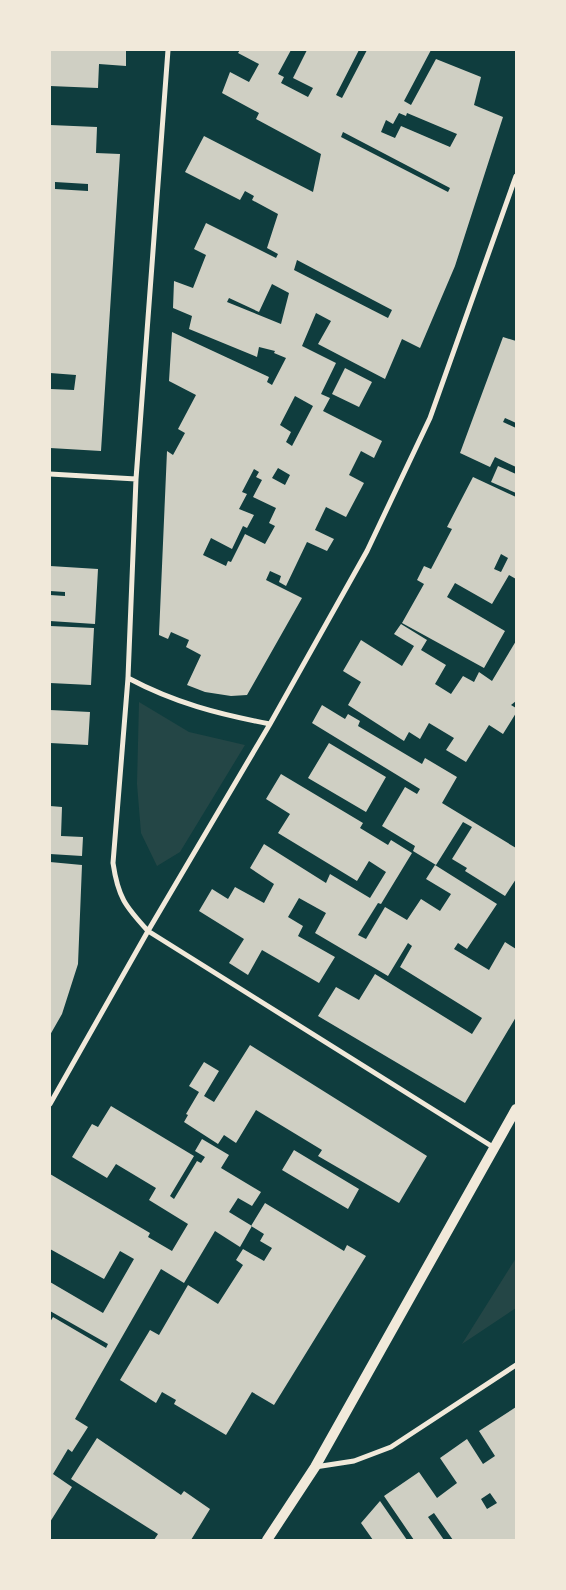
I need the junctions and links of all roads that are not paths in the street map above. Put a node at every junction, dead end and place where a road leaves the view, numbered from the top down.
1 (168, 50) edge
2 (516, 176) edge
3 (50, 474) edge
4 (136, 479) junction
5 (128, 678) junction
6 (270, 724) junction
7 (148, 931) junction
8 (50, 1104) edge
9 (516, 1109) edge
10 (493, 1147) junction
11 (516, 1365) edge
12 (315, 1467) junction
13 (267, 1540) edge

1 - 4 street
2 - 6 street
3 - 4 street
4 - 5 street
5 - 6 street
5 - 7 street
6 - 7 street
7 - 8 street
7 - 10 street
9 - 10 main road
10 - 12 main road
11 - 12 street
12 - 13 main road

